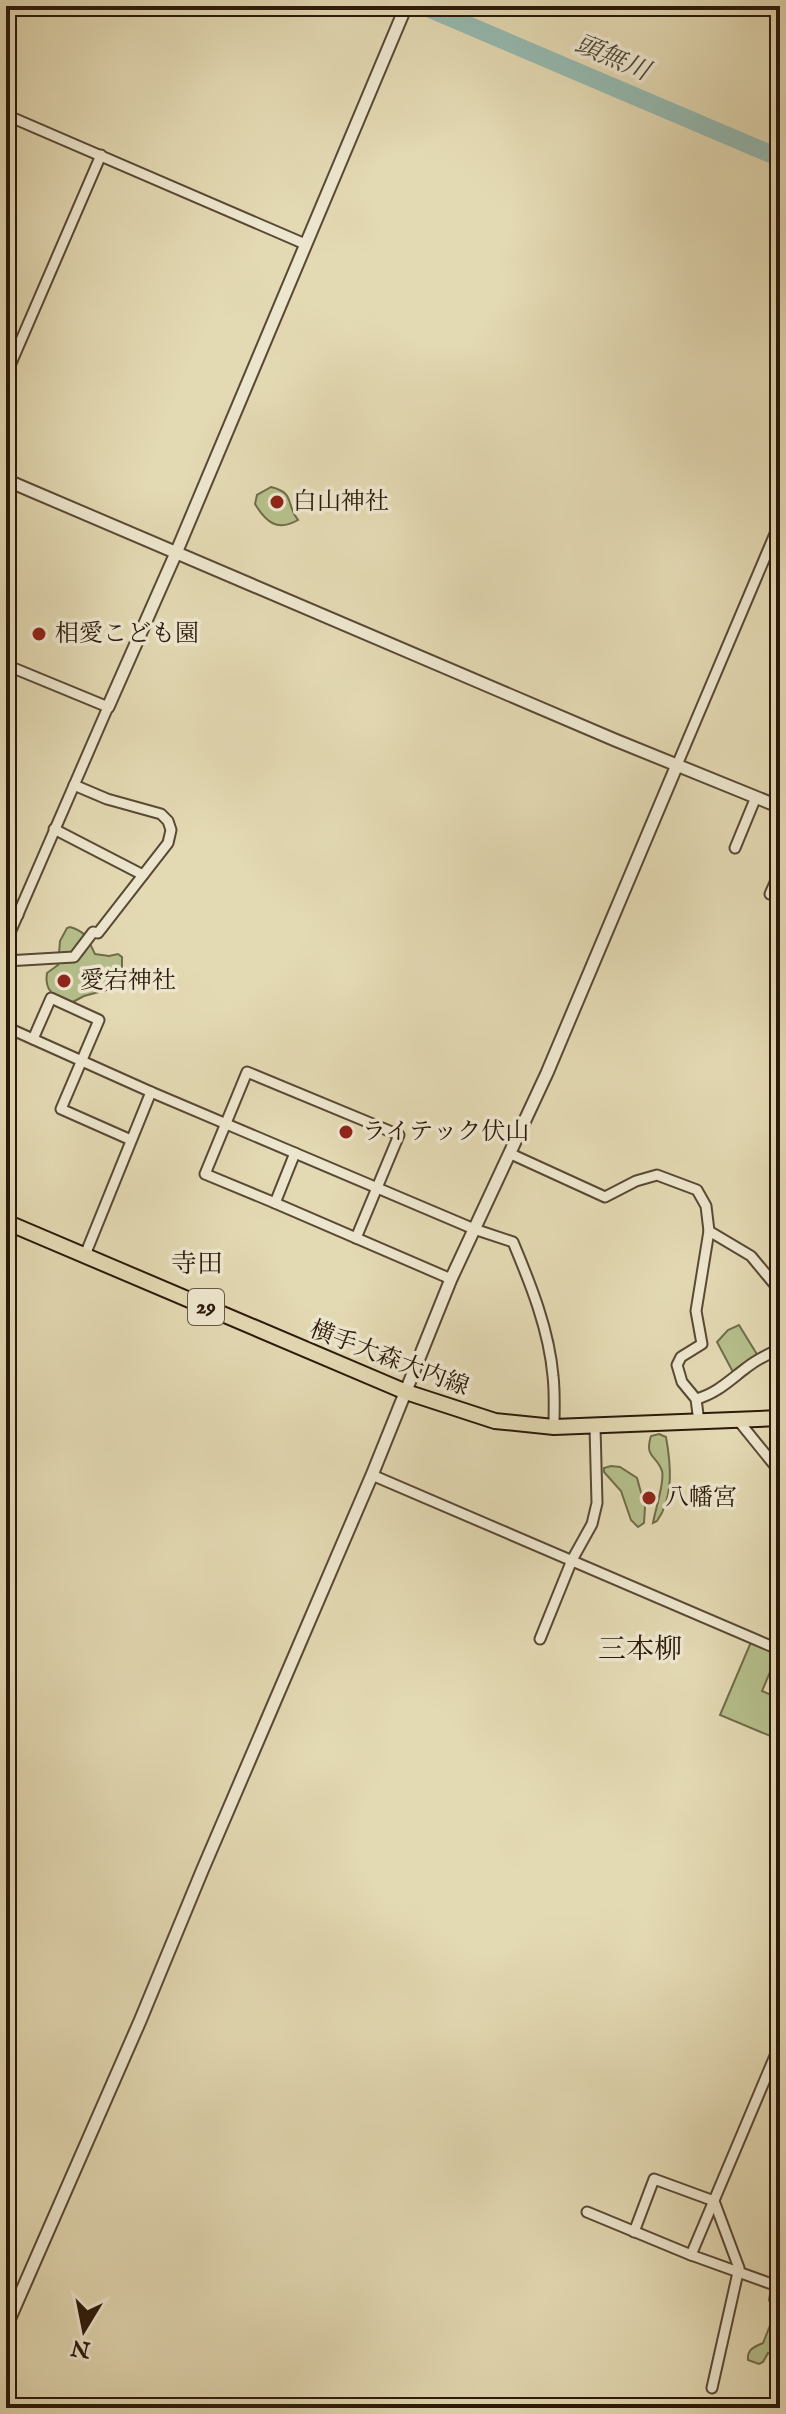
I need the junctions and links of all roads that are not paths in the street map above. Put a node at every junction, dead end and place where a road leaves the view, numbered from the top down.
1 (405, 8) edge
2 (6, 115) edge
3 (101, 155) junction
4 (305, 244) junction
5 (6, 375) edge
6 (6, 480) edge
7 (780, 522) edge
8 (176, 553) junction
9 (6, 665) edge
10 (108, 707) junction
11 (677, 765) junction
12 (74, 785) junction
13 (756, 797) junction
14 (780, 807) edge
15 (54, 829) junction
16 (735, 848) dead end
17 (780, 871) edge
18 (143, 875) junction
19 (770, 894) dead end
20 (6, 909) edge
21 (18, 915) junction
22 (6, 942) edge
23 (6, 961) edge
24 (6, 1027) edge
25 (33, 1039) junction
26 (81, 1060) junction
27 (151, 1092) junction
28 (226, 1123) junction
29 (131, 1140) junction
30 (295, 1153) junction
31 (511, 1154) junction
32 (377, 1188) junction
33 (275, 1203) junction
34 (6, 1222) edge
35 (474, 1229) junction
36 (709, 1231) junction
37 (356, 1238) junction
38 (85, 1255) junction
39 (451, 1279) junction
40 (780, 1291) edge
41 (780, 1349) edge
42 (406, 1392) junction
43 (696, 1399) junction
44 (780, 1418) edge
45 (737, 1419) junction
46 (699, 1422) junction
47 (554, 1427) junction
48 (595, 1427) junction
49 (780, 1472) edge
50 (372, 1475) junction
51 (572, 1560) junction
52 (540, 1639) dead end
53 (780, 1650) edge
54 (780, 2044) edge
55 (714, 2201) junction
56 (587, 2212) dead end
57 (634, 2232) junction
58 (691, 2255) junction
59 (739, 2273) junction
60 (780, 2287) edge
61 (6, 2327) edge
62 (712, 2388) dead end

1 - 4 street
2 - 3 street
3 - 4 street
3 - 5 street
4 - 8 street
6 - 8 street
7 - 11 street
8 - 10 street
8 - 11 street
9 - 10 street
10 - 12 street
11 - 13 street
11 - 31 street
12 - 15 street
12 - 18 street
13 - 14 street
13 - 16 street
15 - 18 street
15 - 21 street
17 - 19 street
18 - 23 street
20 - 21 street
21 - 22 street
24 - 25 street
25 - 26 street
25 - 26 street
26 - 27 street
26 - 29 street
27 - 28 street
27 - 29 street
28 - 30 street
28 - 32 street
28 - 33 street
29 - 38 street
30 - 32 street
30 - 33 street
31 - 35 street
31 - 36 street
32 - 35 street
32 - 37 street
33 - 37 street
34 - 38 main road, 横手大森大内線 / 29
35 - 39 street
35 - 47 street
36 - 40 street
36 - 43 street
37 - 39 street
38 - 42 main road, 横手大森大内線 / 29
39 - 42 street
41 - 43 street
42 - 47 main road, 横手大森大内線 / 29
42 - 50 street
43 - 46 street
44 - 45 main road, 横手大森大内線 / 29
45 - 46 main road, 横手大森大内線 / 29
45 - 49 street
46 - 48 main road, 横手大森大内線 / 29
47 - 48 main road, 横手大森大内線 / 29
48 - 51 street
50 - 51 street
50 - 61 street
51 - 52 street
51 - 53 street
54 - 55 street
55 - 57 street
55 - 58 street
55 - 59 street
56 - 57 street
57 - 58 street
58 - 59 street
59 - 60 street
59 - 62 street

